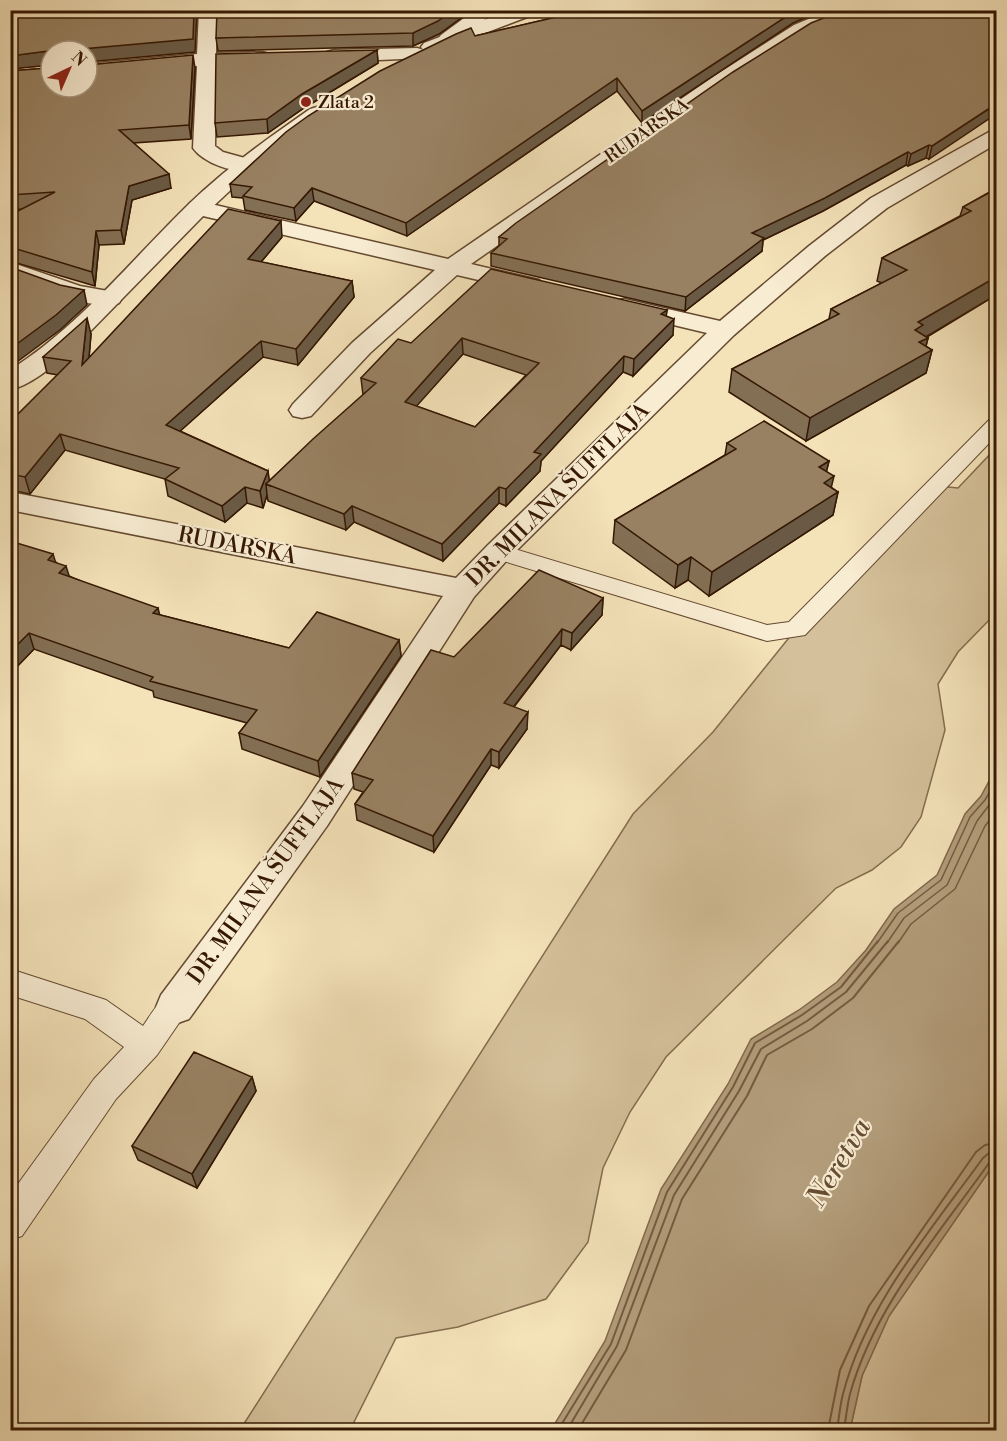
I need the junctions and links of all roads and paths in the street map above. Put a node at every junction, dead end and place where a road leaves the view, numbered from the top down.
1 (208, 10) edge
2 (488, 10) edge
3 (528, 10) edge
4 (851, 10) edge
5 (448, 39) junction
6 (417, 54) junction
7 (311, 56) edge
8 (276, 57) edge
9 (206, 59) junction
10 (99, 69) edge
11 (379, 75) edge
12 (333, 102) edge
13 (996, 136) edge
14 (244, 165) junction
15 (198, 208) junction
16 (452, 267) junction
17 (10, 269) edge
18 (555, 290) edge
19 (110, 298) junction
20 (600, 301) edge
21 (725, 330) junction
22 (10, 382) edge
23 (302, 410) dead end
24 (996, 424) edge
25 (10, 501) edge
26 (498, 552) junction
27 (463, 590) junction
28 (10, 982) edge
29 (175, 1007) joint
30 (146, 1045) junction
31 (10, 1224) edge

1 - 9 street
2 - 5 street
3 - 5 street
4 - 16 street, RUDARSKA
5 - 6 street
6 - 7 street
6 - 11 street
8 - 9 street
9 - 10 street
9 - 14 street
12 - 14 street
13 - 21 street, DR. MILANA ŠUFFLAJA
14 - 15 street
15 - 16 street
15 - 19 street
16 - 18 street
16 - 23 street, RUDARSKA
17 - 19 street
19 - 22 street
20 - 21 street
21 - 26 street, DR. MILANA ŠUFFLAJA
24 - 26 lane
25 - 27 street, RUDARSKA
26 - 27 street, DR. MILANA ŠUFFLAJA
27 - 29 street, DR. MILANA ŠUFFLAJA
28 - 30 lane
29 - 30 lane
30 - 31 lane

